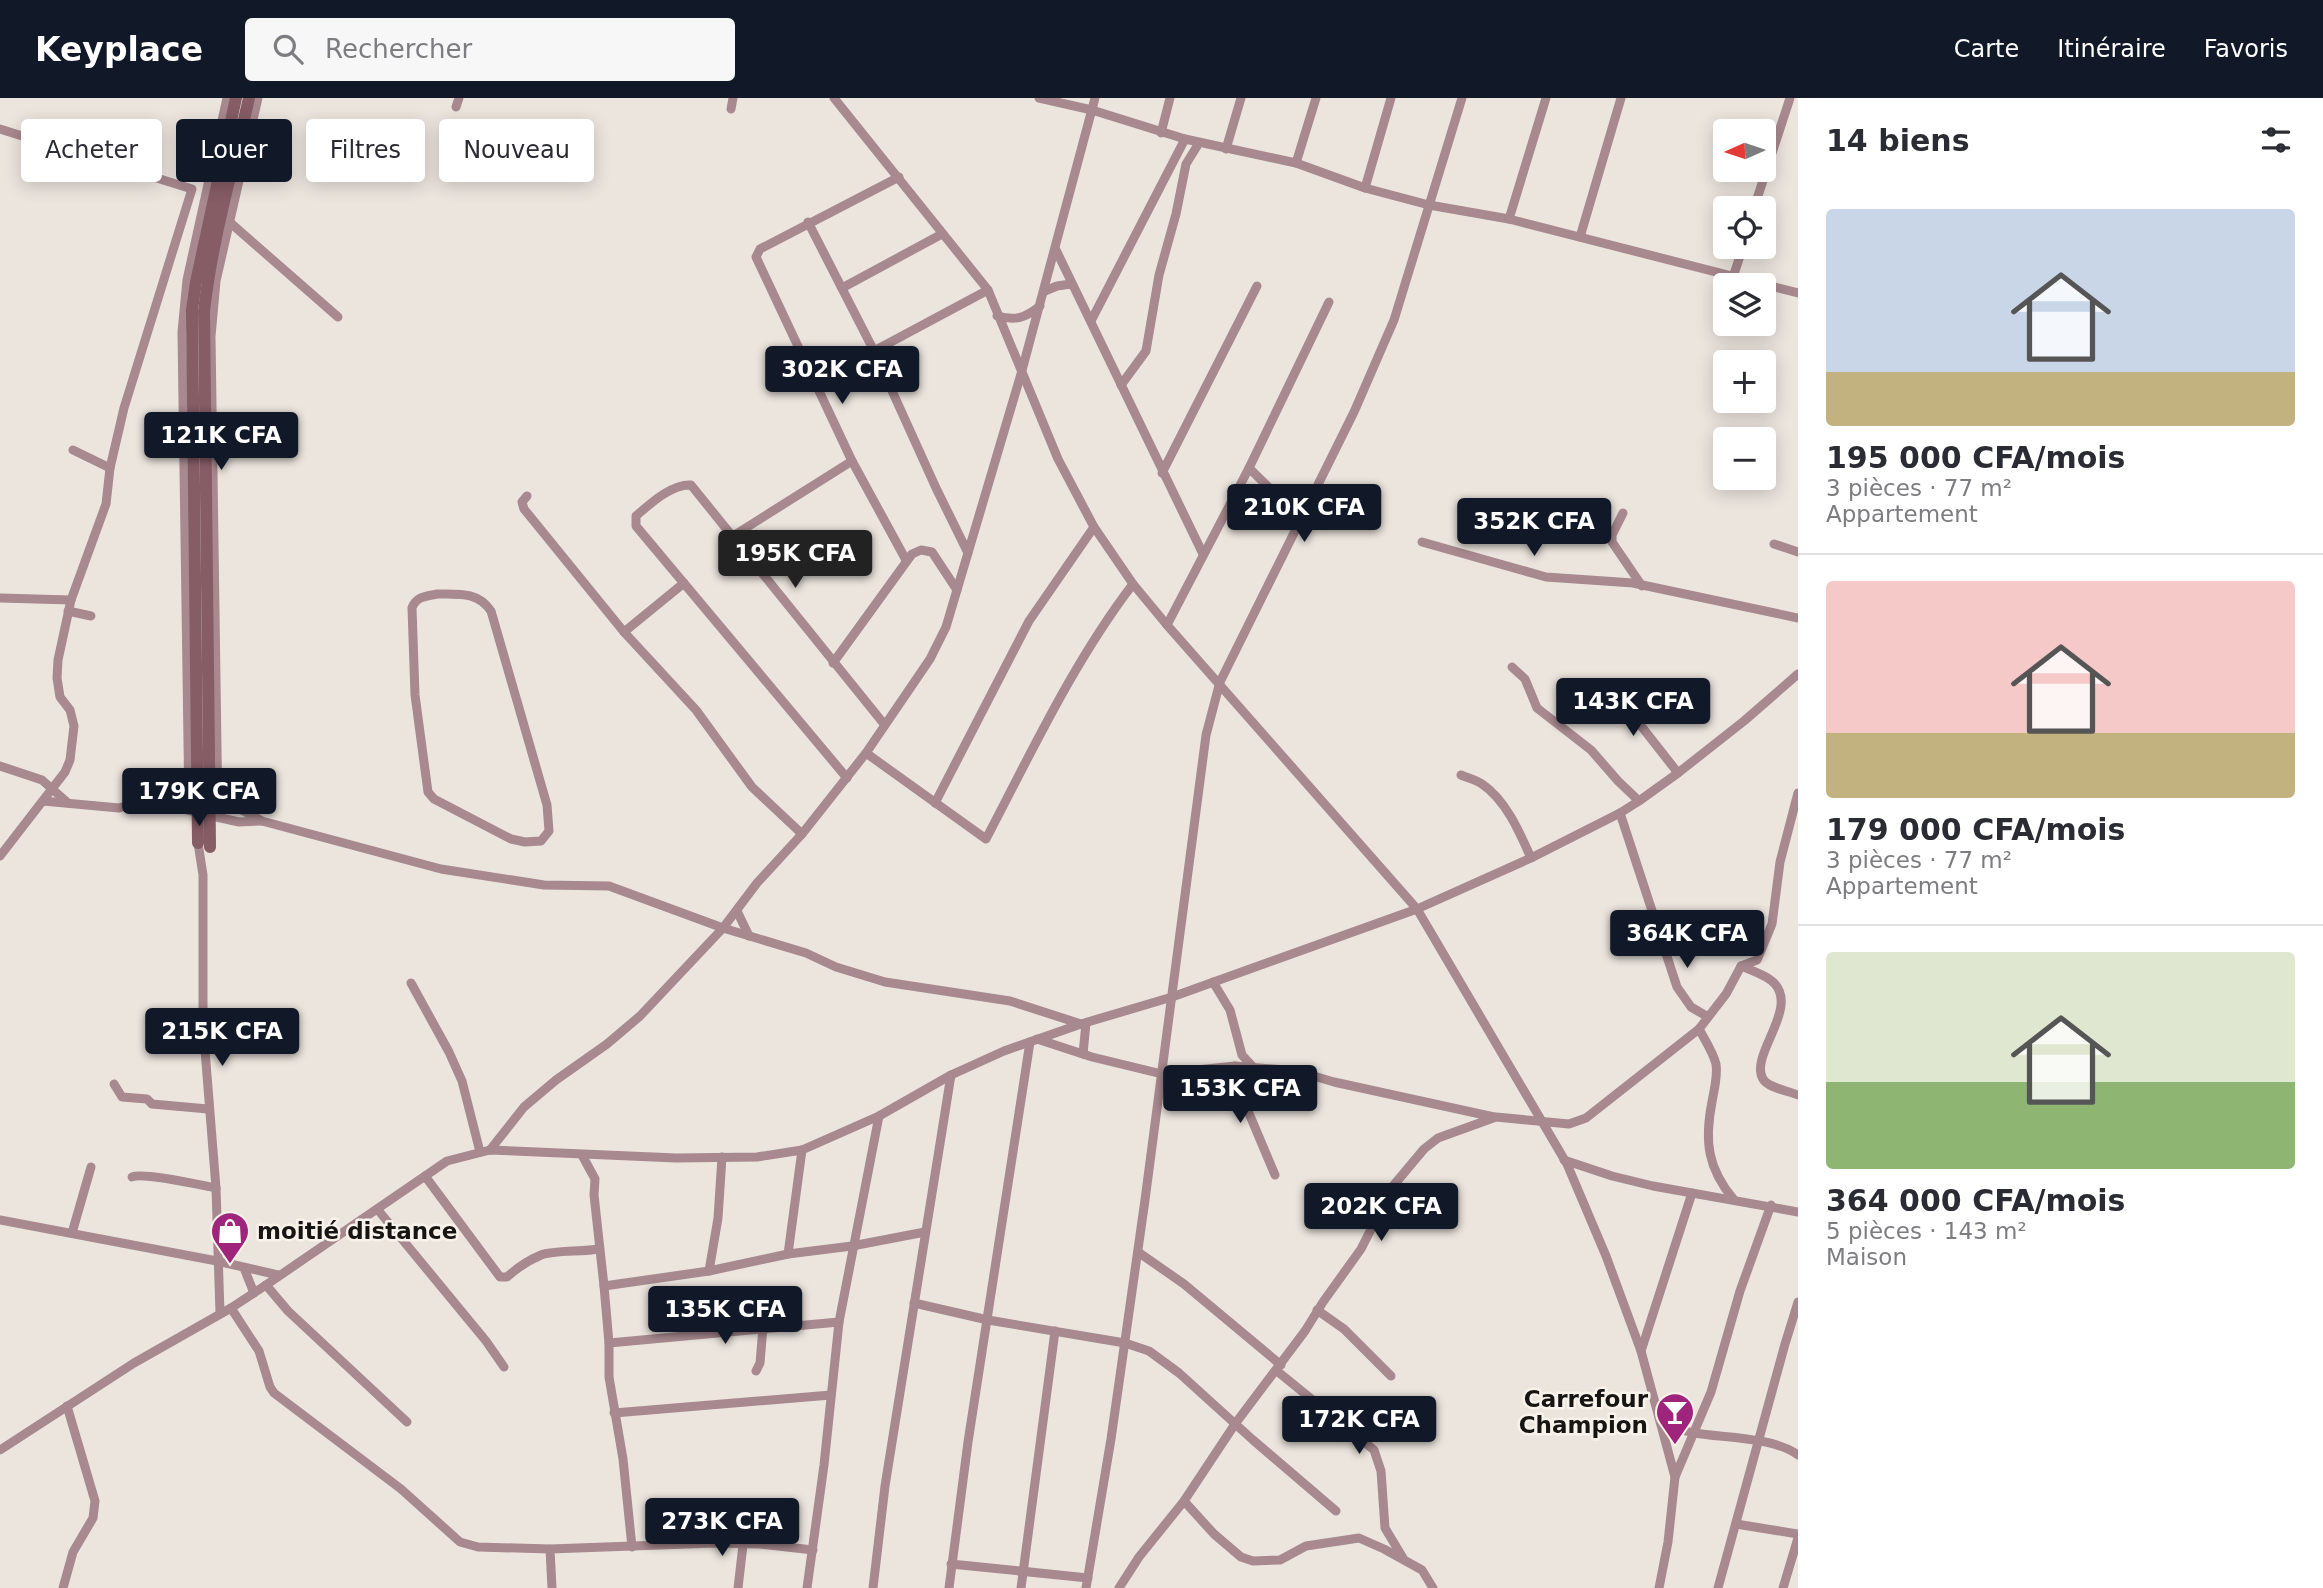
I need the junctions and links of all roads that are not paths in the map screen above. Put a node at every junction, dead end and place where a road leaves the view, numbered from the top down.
1 (227, 98) edge
2 (236, 98) edge
3 (249, 98) edge
4 (258, 98) edge
5 (733, 98) edge
6 (834, 98) edge
7 (1039, 98) edge
8 (1095, 98) edge
9 (1170, 98) edge
10 (1241, 98) edge
11 (1316, 98) edge
12 (1391, 98) edge
13 (1462, 98) edge
14 (1546, 98) edge
15 (1621, 98) edge
16 (1790, 98) edge
17 (730, 109) dead end
18 (1092, 110) junction
19 (0, 129) edge
20 (1161, 133) junction
21 (1185, 139) junction
22 (1199, 143) junction
23 (1226, 149) junction
24 (1296, 163) junction
25 (899, 177) junction
26 (1366, 188) junction
27 (1758, 196) edge
28 (1429, 205) junction
29 (216, 214) junction
30 (1509, 219) junction
31 (808, 222) junction
32 (942, 234) junction
33 (1580, 237) junction
34 (1056, 250) junction
35 (1718, 273) edge
36 (1071, 284) junction
37 (1257, 286) dead end
38 (842, 288) junction
39 (1776, 288) edge
40 (988, 290) junction
41 (1045, 290) junction
42 (1798, 293) edge
43 (1329, 302) dead end
44 (1041, 305) junction
45 (997, 316) junction
46 (338, 317) dead end
47 (1091, 321) junction
48 (874, 351) junction
49 (1021, 374) junction
50 (1121, 385) junction
51 (73, 450) dead end
52 (852, 461) junction
53 (110, 468) junction
54 (1249, 468) junction
55 (1162, 473) junction
56 (527, 496) dead end
57 (1623, 513) dead end
58 (1300, 518) junction
59 (1094, 527) junction
60 (733, 536) junction
61 (1422, 542) dead end
62 (1774, 544) dead end
63 (1798, 552) edge
64 (968, 553) junction
65 (1203, 554) junction
66 (906, 561) junction
67 (684, 583) junction
68 (1133, 584) junction
69 (1642, 586) junction
70 (957, 590) junction
71 (0, 598) edge
72 (71, 600) junction
73 (68, 611) junction
74 (90, 616) dead end
75 (1798, 618) edge
76 (1167, 625) junction
77 (624, 632) junction
78 (413, 636) joint
79 (833, 663) junction
80 (1512, 667) dead end
81 (1798, 674) edge
82 (1220, 682) junction
83 (1609, 685) dead end
84 (884, 724) junction
85 (866, 753) junction
86 (0, 766) edge
87 (1678, 773) junction
88 (1461, 775) dead end
89 (846, 778) junction
90 (51, 789) junction
91 (155, 797) junction
92 (193, 797) junction
93 (1797, 798) edge
94 (43, 801) junction
95 (1639, 801) junction
96 (214, 802) junction
97 (935, 803) junction
98 (69, 804) junction
99 (193, 811) junction
100 (1620, 813) junction
101 (214, 816) junction
102 (262, 821) junction
103 (802, 834) junction
104 (204, 845) junction
105 (0, 856) edge
106 (1531, 858) junction
107 (1417, 909) junction
108 (737, 911) junction
109 (723, 928) junction
110 (749, 936) junction
111 (1741, 966) junction
112 (1213, 982) junction
113 (411, 983) dead end
114 (1172, 997) junction
115 (1708, 1017) junction
116 (1084, 1023) junction
117 (1699, 1029) junction
118 (1033, 1041) junction
119 (1083, 1054) junction
120 (1235, 1066) junction
121 (1253, 1067) junction
122 (951, 1075) junction
123 (1161, 1077) junction
124 (114, 1084) dead end
125 (1798, 1095) edge
126 (208, 1109) junction
127 (879, 1116) junction
128 (1496, 1117) junction
129 (1542, 1121) junction
130 (802, 1150) junction
131 (485, 1151) junction
132 (582, 1155) junction
133 (604, 1157) junction
134 (722, 1157) junction
135 (1564, 1160) junction
136 (91, 1167) dead end
137 (1275, 1175) dead end
138 (425, 1176) junction
139 (132, 1177) dead end
140 (595, 1179) junction
141 (216, 1188) junction
142 (1692, 1193) junction
143 (1734, 1200) junction
144 (1771, 1205) junction
145 (378, 1210) junction
146 (1798, 1212) edge
147 (0, 1220) edge
148 (925, 1232) junction
149 (72, 1233) junction
150 (852, 1245) junction
151 (599, 1249) junction
152 (1138, 1252) junction
153 (788, 1254) junction
154 (217, 1261) junction
155 (244, 1268) junction
156 (709, 1271) junction
157 (278, 1275) junction
158 (266, 1285) junction
159 (604, 1286) junction
160 (254, 1293) junction
161 (914, 1303) junction
162 (1798, 1303) edge
163 (231, 1308) junction
164 (1317, 1310) junction
165 (220, 1313) junction
166 (988, 1320) junction
167 (839, 1322) junction
168 (763, 1327) junction
169 (1055, 1331) junction
170 (609, 1343) junction
171 (1125, 1343) junction
172 (1641, 1351) junction
173 (504, 1367) dead end
174 (1279, 1368) junction
175 (756, 1371) dead end
176 (1391, 1376) dead end
177 (831, 1395) junction
178 (67, 1406) junction
179 (614, 1413) junction
180 (407, 1422) dead end
181 (1235, 1424) junction
182 (1662, 1425) junction
183 (1694, 1433) junction
184 (1758, 1442) junction
185 (0, 1450) edge
186 (1798, 1455) edge
187 (1675, 1477) junction
188 (1184, 1501) junction
189 (1336, 1511) dead end
190 (1736, 1524) junction
191 (1798, 1536) edge
192 (743, 1545) junction
193 (632, 1547) junction
194 (550, 1549) junction
195 (813, 1550) junction
196 (1404, 1559) junction
197 (951, 1564) junction
198 (1024, 1572) junction
199 (1798, 1582) edge
200 (1087, 1583) edge
201 (1784, 1584) edge
202 (63, 1588) edge
203 (552, 1588) edge
204 (738, 1588) edge
205 (807, 1588) edge
206 (873, 1588) edge
207 (948, 1588) edge
208 (1021, 1588) edge
209 (1119, 1588) edge
210 (1433, 1588) edge
211 (1659, 1588) edge
212 (1718, 1588) edge

1 - 29 street
2 - 29 main road
3 - 29 main road
4 - 29 street
5 - 17 street
6 - 25 street
7 - 18 street
8 - 18 street
9 - 20 street
10 - 23 street
11 - 24 street
12 - 26 street
13 - 28 street
14 - 30 street
15 - 33 street
16 - 27 street
18 - 20 street
18 - 34 street
19 - 53 street
20 - 21 street
21 - 22 street
21 - 47 street
22 - 23 street
22 - 50 street
23 - 24 street
24 - 26 street
25 - 31 street
25 - 32 street
26 - 28 street
28 - 30 street
28 - 58 street
29 - 46 street
29 - 92 main road
29 - 96 main road
30 - 33 street
31 - 38 street
31 - 52 street
32 - 38 street
32 - 40 street
33 - 35 street
34 - 36 street
34 - 41 street
36 - 41 street
36 - 47 street
37 - 55 street
38 - 48 street
39 - 42 street
40 - 45 street
40 - 48 street
41 - 44 street
43 - 54 street
44 - 45 street
44 - 49 street
45 - 49 street
47 - 50 street
48 - 64 street
49 - 59 street
49 - 64 street
50 - 55 street
51 - 53 street
52 - 60 street
52 - 66 street
53 - 72 street
54 - 58 street
54 - 65 street
55 - 65 street
56 - 77 street
57 - 69 street
58 - 82 street
59 - 68 street
59 - 97 street
60 - 67 street
60 - 79 street
61 - 69 street
62 - 63 street
64 - 70 street
65 - 76 street
66 - 70 street
66 - 79 street
67 - 77 street
67 - 89 street
68 - 76 street
68 - 97 street
69 - 75 street
70 - 84 street
71 - 72 street
72 - 73 street
73 - 74 street
73 - 90 street
76 - 82 street
77 - 103 street
78 - 78 street
79 - 84 street
80 - 95 street
81 - 87 street
82 - 107 street
82 - 114 street
83 - 87 street
84 - 85 street
85 - 89 street
85 - 97 street
86 - 90 street
87 - 95 street
88 - 106 street
89 - 103 street
90 - 94 street
90 - 98 street
91 - 92 street
91 - 98 street
91 - 99 street
92 - 96 street
92 - 99 main road
93 - 111 street
94 - 98 street
94 - 105 street
95 - 100 street
96 - 101 main road
96 - 102 street
99 - 101 street
99 - 104 main road
100 - 106 street
100 - 115 street
101 - 102 street
101 - 104 main road
102 - 109 street
103 - 108 street
104 - 126 street
106 - 107 street
107 - 112 street
107 - 129 street
108 - 109 street
108 - 110 street
109 - 110 street
109 - 131 street
110 - 116 street
111 - 115 street
111 - 125 street
112 - 114 street
112 - 121 street
113 - 131 street
114 - 116 street
114 - 123 street
115 - 117 street
116 - 118 street
116 - 119 street
117 - 129 street
117 - 143 street
118 - 119 street
118 - 122 street
118 - 166 street
119 - 123 street
120 - 121 street
120 - 123 street
120 - 137 street
121 - 128 street
122 - 127 street
122 - 148 street
123 - 152 street
124 - 126 street
126 - 141 street
127 - 130 street
127 - 150 street
128 - 129 street
128 - 164 street
129 - 135 street
130 - 134 street
130 - 153 street
131 - 132 street
131 - 138 street
132 - 133 street
132 - 140 street
133 - 134 street
133 - 140 street
134 - 156 street
135 - 142 street
135 - 172 street
136 - 149 street
138 - 145 street
138 - 151 street
139 - 141 street
140 - 151 street
141 - 154 street
142 - 143 street
142 - 172 street
143 - 144 street
144 - 146 street
144 - 183 street
145 - 157 street
145 - 173 street
147 - 149 street
148 - 150 street
148 - 161 street
149 - 154 street
150 - 153 street
150 - 167 street
151 - 159 street
152 - 171 street
152 - 174 street
153 - 156 street
154 - 155 street
154 - 165 street
155 - 157 street
155 - 160 street
156 - 159 street
157 - 158 street
158 - 160 street
158 - 180 street
159 - 170 street
160 - 163 street
161 - 166 street
161 - 206 street
162 - 184 street
163 - 165 street
163 - 194 street
164 - 174 street
164 - 176 street
165 - 178 street
166 - 169 street
166 - 197 street
167 - 168 street
167 - 177 street
168 - 170 street
168 - 175 street
169 - 171 street
169 - 198 street
170 - 179 street
171 - 181 street
171 - 200 street
172 - 182 street
174 - 181 street
174 - 196 street
177 - 179 street
177 - 195 street
178 - 185 street
178 - 202 street
179 - 193 street
181 - 188 street
181 - 189 street
182 - 183 street
182 - 187 street
183 - 184 street
183 - 187 street
184 - 186 street
184 - 190 street
187 - 211 street
188 - 196 street
188 - 209 street
190 - 191 street
190 - 212 street
191 - 201 street
192 - 193 street
192 - 195 street
192 - 204 street
193 - 194 street
194 - 203 street
195 - 205 street
196 - 210 street
197 - 198 street
197 - 207 street
198 - 200 street
198 - 208 street
199 - 201 street

